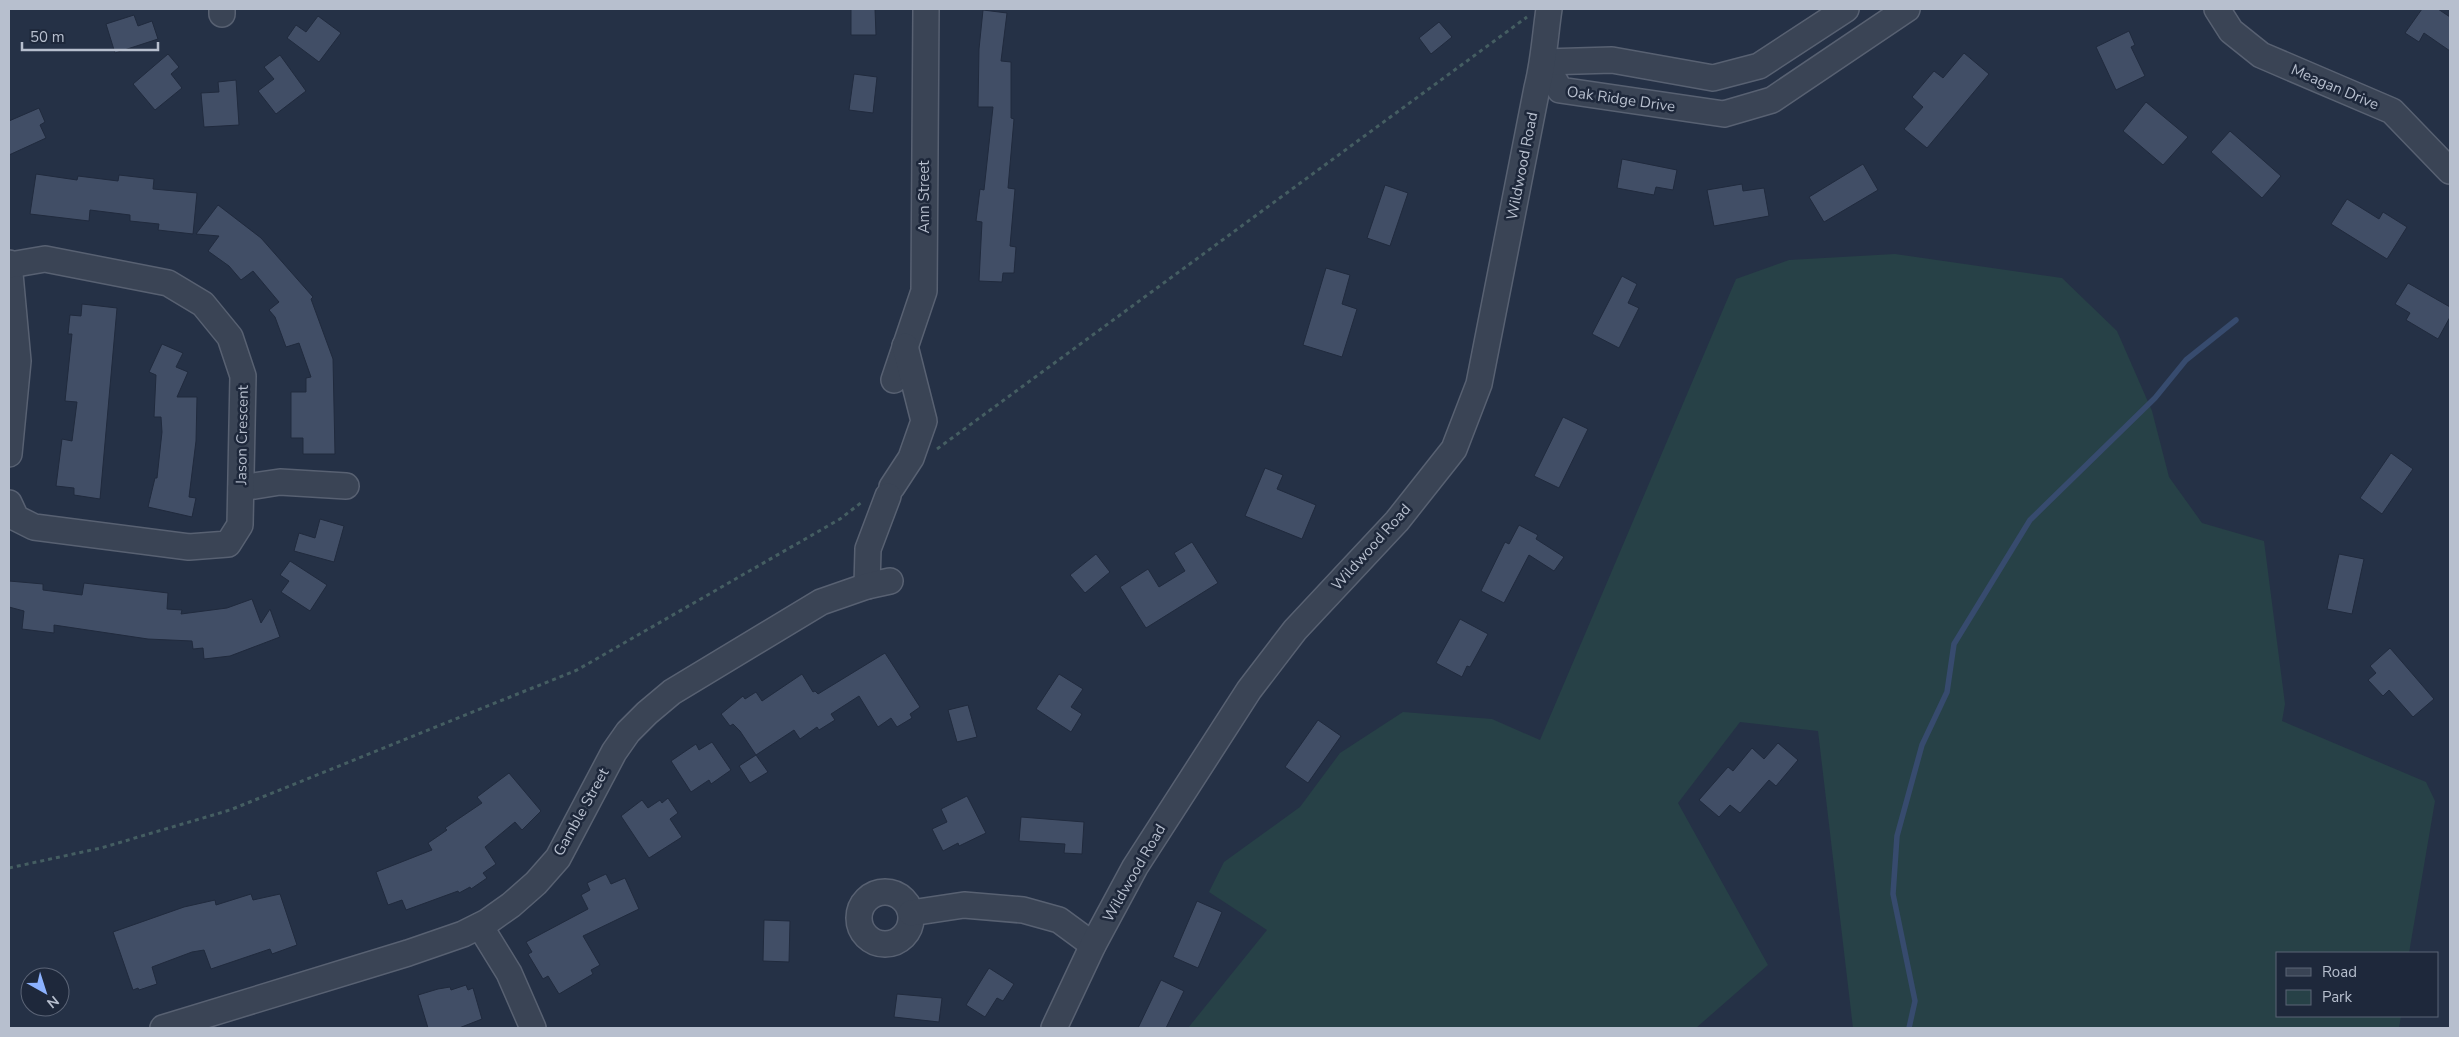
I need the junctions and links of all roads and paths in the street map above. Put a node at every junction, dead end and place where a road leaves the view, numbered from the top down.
1 (926, 9) edge
2 (1846, 9) edge
3 (1907, 9) edge
4 (2217, 9) edge
5 (1540, 12) edge
6 (1807, 34) junction
7 (1544, 62) junction
8 (1827, 64) junction
9 (2450, 171) edge
10 (9, 264) edge
11 (905, 346) junction
12 (894, 380) dead end
13 (932, 452) dead end
14 (9, 454) edge
15 (346, 486) dead end
16 (241, 488) junction
17 (883, 493) junction
18 (9, 503) edge
19 (9, 868) edge
20 (911, 913) dead end
21 (480, 926) junction
22 (1093, 945) junction
23 (163, 1028) edge
24 (533, 1028) edge
25 (1054, 1028) edge

1 - 11 street, Ann Street
2 - 6 street, Oak Ridge Drive
3 - 8 street, Oak Ridge Drive
4 - 9 street, Meagan Drive
5 - 7 street, Wildwood Road
5 - 13 path
6 - 7 street, Oak Ridge Drive
6 - 8 street
7 - 8 street, Oak Ridge Drive
7 - 22 street, Wildwood Road
10 - 14 street, Jason Crescent
10 - 16 street, Jason Crescent
11 - 12 street, Ann Street
11 - 17 street
15 - 16 street
16 - 18 street, Jason Crescent
17 - 19 path
17 - 21 street, Gamble Street
20 - 22 street
21 - 23 street, Gamble Street
21 - 24 street
22 - 25 street, Wildwood Road

